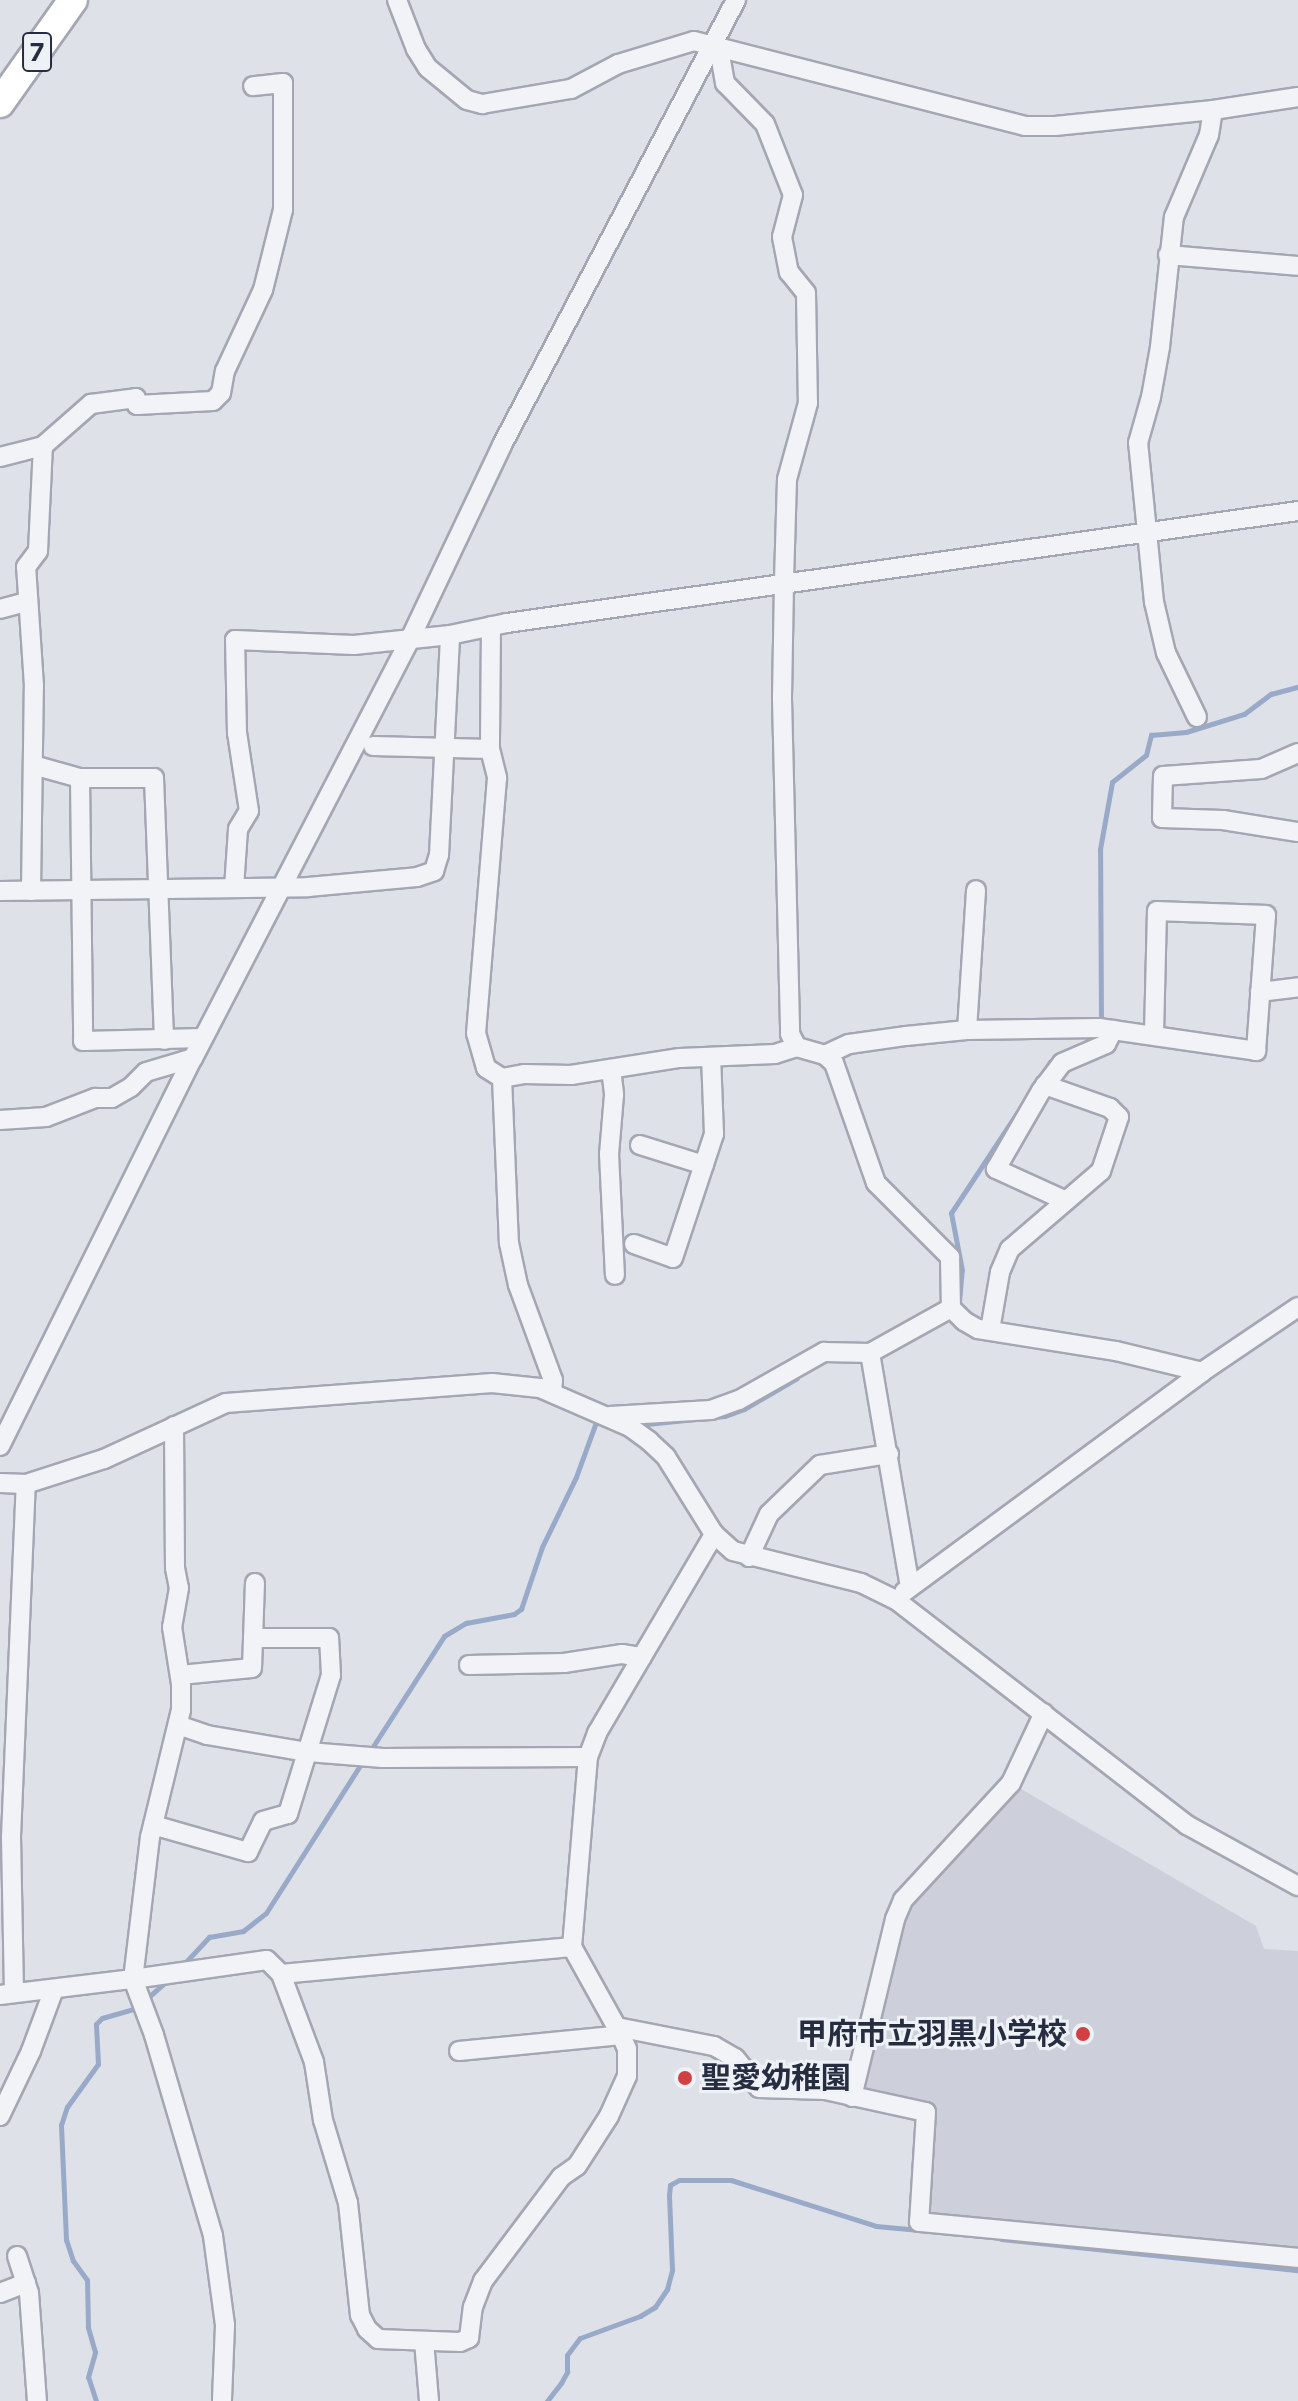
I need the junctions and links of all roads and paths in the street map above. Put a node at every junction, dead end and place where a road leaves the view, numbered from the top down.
1 (73, 0) edge
2 (397, 0) edge
3 (736, 0) edge
4 (716, 48) junction
5 (253, 86) dead end
6 (1298, 97) edge
7 (0, 103) edge
8 (1213, 110) junction
9 (1168, 255) junction
10 (1298, 266) edge
11 (43, 446) junction
12 (0, 457) edge
13 (1298, 511) edge
14 (1149, 531) junction
15 (784, 583) junction
16 (27, 602) junction
17 (0, 609) edge
18 (491, 626) junction
19 (450, 635) junction
20 (411, 637) junction
21 (1197, 717) dead end
22 (373, 746) dead end
23 (444, 749) junction
24 (490, 749) junction
25 (1298, 753) edge
26 (1298, 759) edge
27 (33, 765) junction
28 (80, 778) junction
29 (1298, 832) edge
30 (282, 887) junction
31 (234, 888) junction
32 (157, 889) junction
33 (80, 890) junction
34 (976, 890) dead end
35 (0, 891) edge
36 (31, 891) junction
37 (1298, 987) edge
38 (1260, 992) junction
39 (967, 1030) junction
40 (1113, 1030) junction
41 (1154, 1035) junction
42 (203, 1038) junction
43 (164, 1040) junction
44 (797, 1047) junction
45 (825, 1055) junction
46 (711, 1057) junction
47 (193, 1058) junction
48 (611, 1069) junction
49 (502, 1078) junction
50 (1045, 1085) junction
51 (0, 1120) edge
52 (640, 1145) dead end
53 (704, 1165) junction
54 (1064, 1200) junction
55 (634, 1244) dead end
56 (615, 1275) dead end
57 (1298, 1307) edge
58 (951, 1308) junction
59 (990, 1330) junction
60 (870, 1353) junction
61 (1202, 1372) junction
62 (552, 1392) junction
63 (607, 1416) junction
64 (174, 1426) junction
65 (0, 1446) edge
66 (889, 1454) junction
67 (0, 1483) edge
68 (26, 1484) junction
69 (714, 1534) junction
70 (749, 1557) junction
71 (255, 1583) dead end
72 (903, 1593) junction
73 (253, 1638) junction
74 (642, 1657) junction
75 (469, 1665) dead end
76 (180, 1675) junction
77 (1044, 1713) junction
78 (178, 1725) junction
79 (308, 1752) junction
80 (588, 1757) junction
81 (153, 1825) junction
82 (1298, 1886) edge
83 (572, 1947) junction
84 (281, 1974) junction
85 (133, 1979) junction
86 (54, 1989) junction
87 (7, 1994) edge
88 (619, 2031) junction
89 (459, 2051) dead end
90 (852, 2097) junction
91 (0, 2116) edge
92 (17, 2256) dead end
93 (1298, 2258) edge
94 (26, 2283) junction
95 (0, 2293) edge
96 (424, 2341) junction
97 (37, 2401) edge
98 (222, 2401) edge
99 (429, 2401) edge

1 - 7 main road, 7
2 - 4 street
3 - 4 street
4 - 8 street
4 - 15 street
4 - 20 street
5 - 11 street
6 - 8 street
8 - 9 street
9 - 10 street
9 - 14 street
11 - 12 street
11 - 16 street
13 - 14 street
14 - 15 street
14 - 21 street
15 - 18 street
15 - 44 street
16 - 17 street
16 - 27 street
18 - 19 street
18 - 24 street
19 - 20 street
19 - 23 street
20 - 30 street
20 - 31 street
22 - 23 street
23 - 24 street
23 - 30 street
24 - 49 street
25 - 26 street
25 - 29 street
27 - 28 street
27 - 36 street
28 - 32 street
28 - 33 street
30 - 31 street
30 - 42 street
31 - 32 street
32 - 33 street
32 - 43 street
33 - 36 street
33 - 43 street
34 - 39 street
35 - 36 street
37 - 38 street
38 - 41 street
38 - 41 street
39 - 40 street
39 - 45 street
40 - 41 street
40 - 50 street
42 - 43 street
42 - 47 street
44 - 45 street
44 - 46 street
45 - 58 street
46 - 48 street
46 - 53 street
47 - 51 street
47 - 65 street
48 - 49 street
48 - 56 street
49 - 62 street
50 - 54 street
50 - 54 street
52 - 53 street
53 - 55 street
54 - 59 street
57 - 61 street
58 - 59 street
58 - 60 street
59 - 61 street
60 - 63 street
60 - 66 street
61 - 72 street
62 - 63 street
62 - 64 street
63 - 69 street
64 - 68 street
64 - 76 street
66 - 70 street
66 - 72 street
67 - 68 street
68 - 87 street
69 - 70 street
69 - 74 street
70 - 72 street
71 - 73 street
72 - 77 street
73 - 76 street
73 - 79 street
74 - 75 street
74 - 80 street
76 - 78 street
77 - 82 street
77 - 90 street
78 - 79 street
78 - 81 street
79 - 80 street
79 - 81 street
80 - 83 street
81 - 85 street
83 - 84 street
83 - 88 street
84 - 85 street
84 - 96 street
85 - 86 street
85 - 98 street
86 - 87 street
86 - 91 street
88 - 89 street
88 - 90 street
88 - 96 street
90 - 93 street
92 - 94 street
94 - 95 street
94 - 97 street
96 - 99 street

